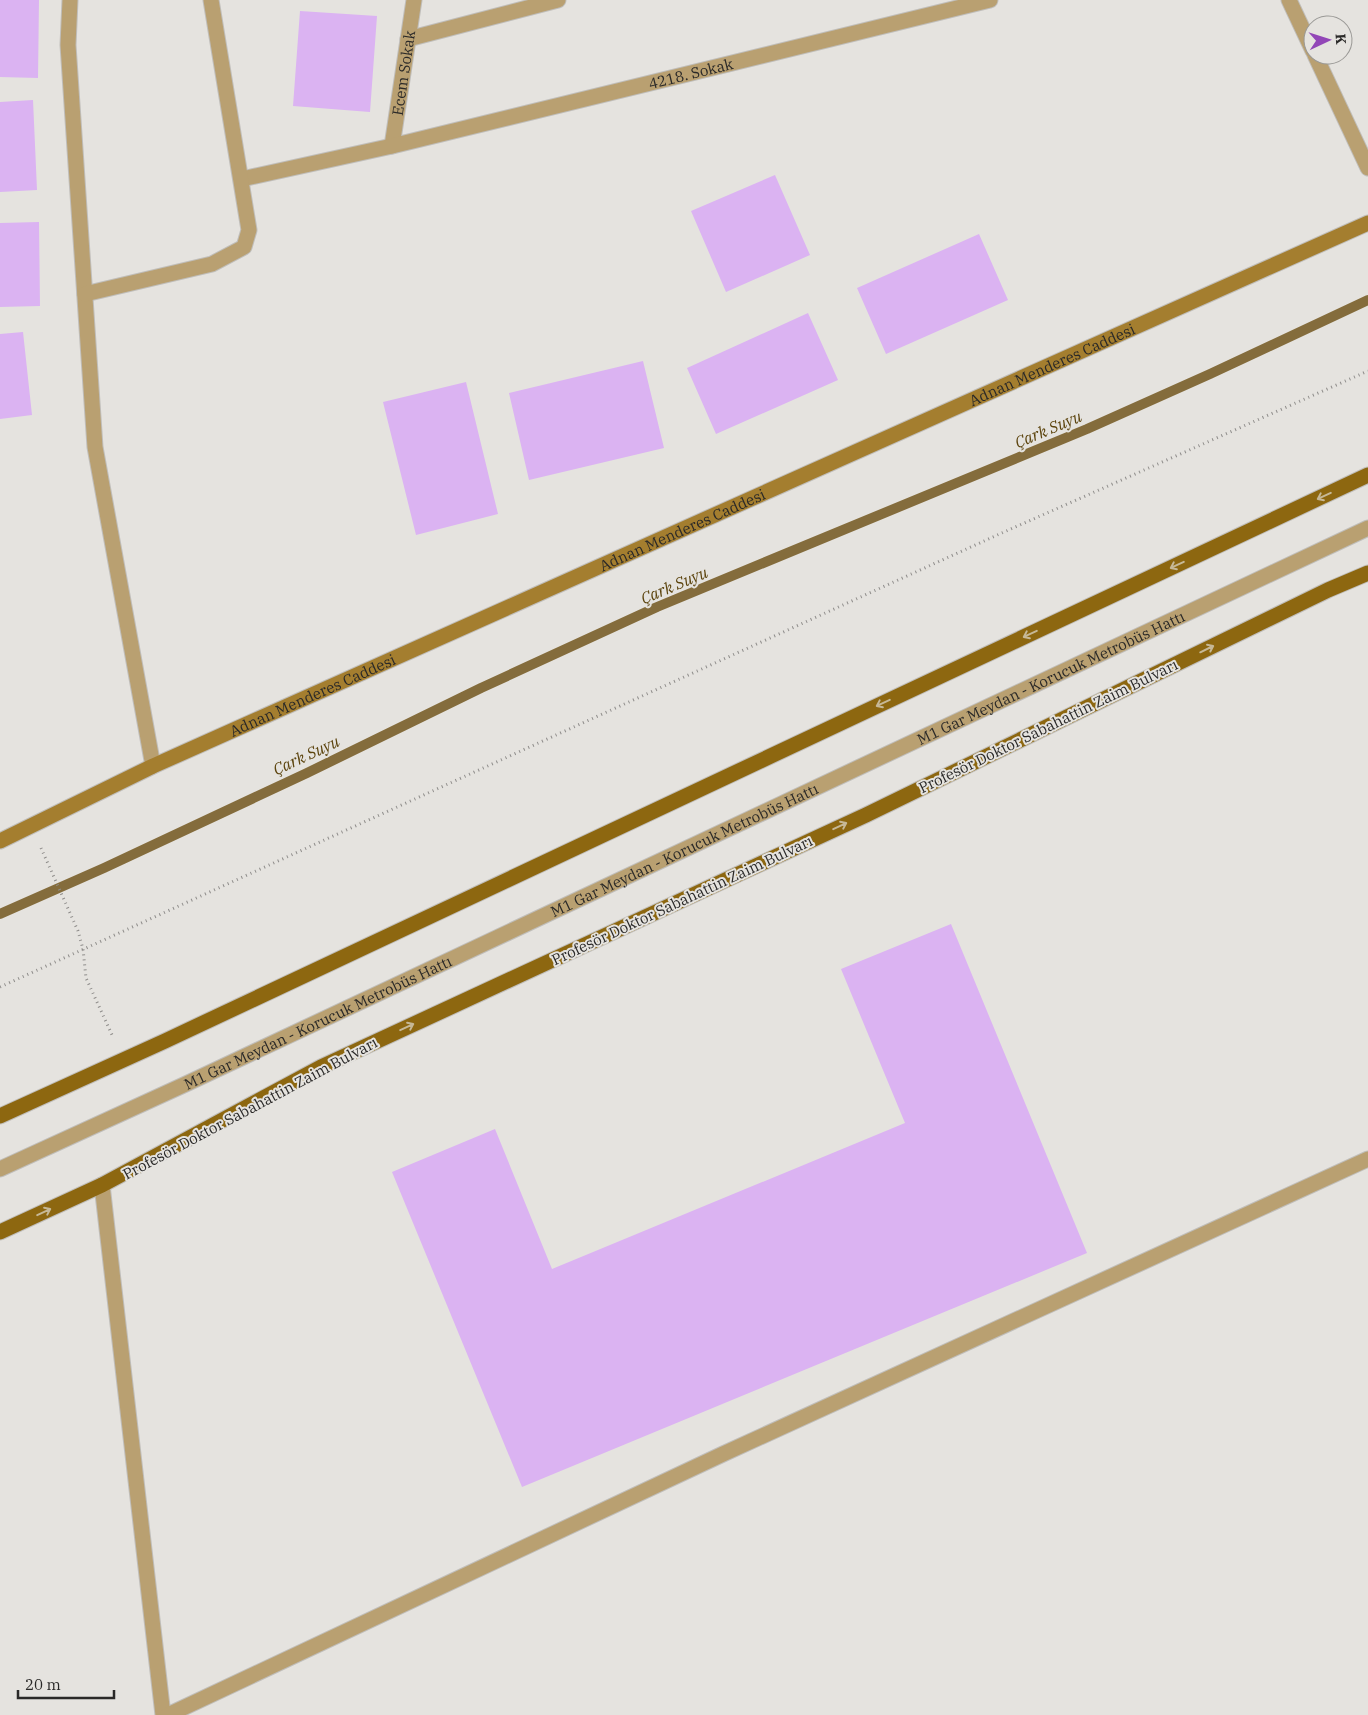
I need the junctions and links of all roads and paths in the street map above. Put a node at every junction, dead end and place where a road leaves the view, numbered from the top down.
1 (70, 0) edge
2 (211, 0) edge
3 (414, 0) edge
4 (558, 0) edge
5 (990, 0) edge
6 (1289, 0) edge
7 (1303, 29) edge
8 (408, 39) junction
9 (1320, 65) edge
10 (392, 146) junction
11 (1368, 168) edge
12 (242, 179) junction
13 (1368, 224) edge
14 (85, 294) junction
15 (1368, 371) edge
16 (1368, 475) edge
17 (1368, 528) edge
18 (1368, 572) edge
19 (153, 766) junction
20 (30, 825) junction
21 (0, 840) edge
22 (83, 949) junction
23 (0, 987) edge
24 (115, 1041) dead end
25 (0, 1116) edge
26 (1368, 1159) edge
27 (0, 1169) edge
28 (102, 1186) junction
29 (0, 1232) edge
30 (163, 1715) edge
31 (168, 1715) edge

1 - 14 street
2 - 12 street
3 - 8 street, Ecem Sokak
4 - 8 street
5 - 10 street, 4218. Sokak
6 - 7 street
8 - 10 street, Ecem Sokak
9 - 11 street
10 - 12 street, 4218. Sokak
12 - 14 street
13 - 19 street, Adnan Menderes Caddesi
14 - 19 street
15 - 22 path
16 -> 25 main road
17 - 27 street, M1 Gar Meydan - Korucuk Metrobüs Hattı
28 -> 18 main road, Profesör Doktor Sabahattin Zaim Bulvarı
19 - 20 street, Adnan Menderes Caddesi
20 - 21 street, Adnan Menderes Caddesi
20 - 22 path
22 - 23 path
22 - 24 path
26 - 31 street
29 -> 28 main road, Profesör Doktor Sabahattin Zaim Bulvarı
28 - 30 street

